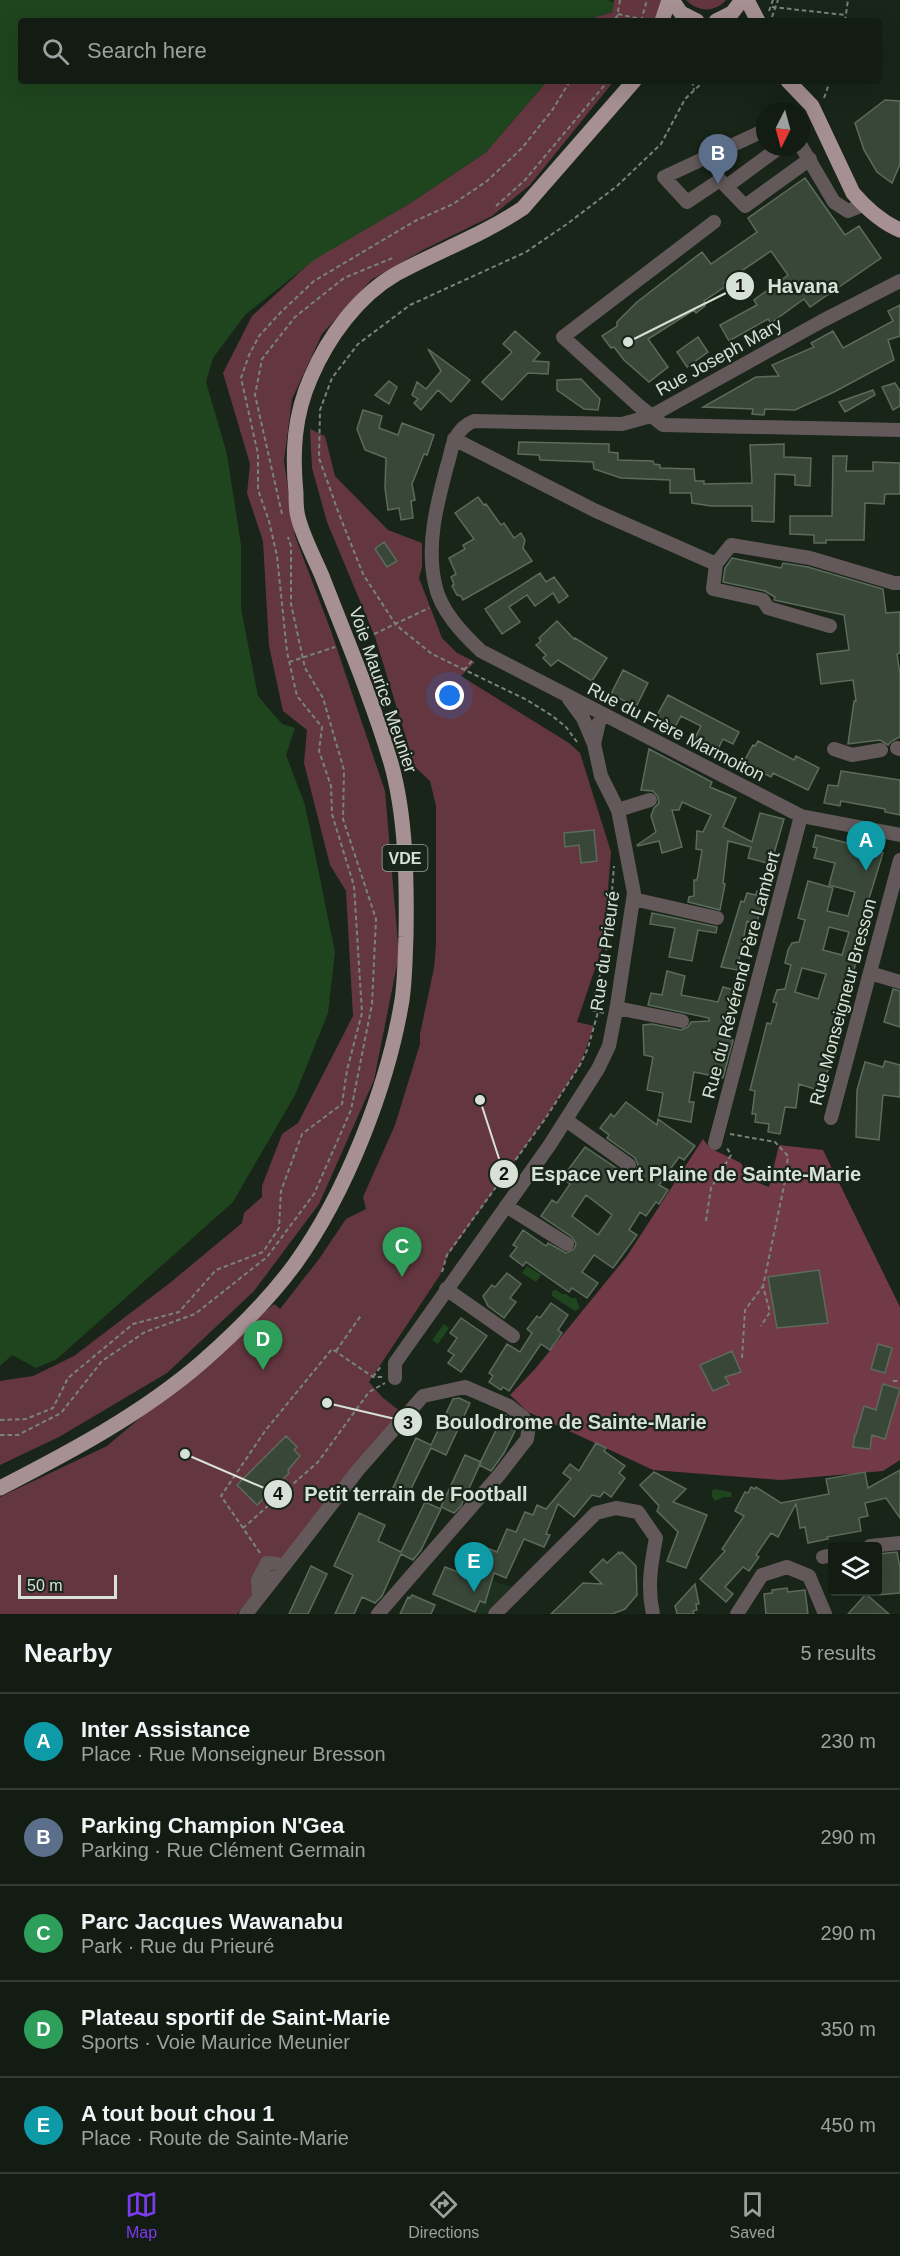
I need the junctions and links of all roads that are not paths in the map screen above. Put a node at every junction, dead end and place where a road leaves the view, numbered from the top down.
1 (670, 0) edge
2 (742, 0) edge
3 (747, 0) edge
4 (663, 18) edge
5 (691, 18) edge
6 (725, 18) edge
7 (756, 18) edge
8 (621, 84) edge
9 (631, 84) edge
10 (791, 84) edge
11 (592, 129) junction
12 (756, 134) edge
13 (766, 156) edge
14 (808, 156) edge
15 (704, 158) junction
16 (810, 159) junction
17 (723, 183) junction
18 (863, 205) junction
19 (714, 222) dead end
20 (900, 230) edge
21 (900, 280) edge
22 (651, 416) junction
23 (900, 430) edge
24 (454, 439) junction
25 (716, 564) junction
26 (900, 583) edge
27 (830, 626) dead end
28 (566, 695) junction
29 (604, 716) junction
30 (594, 744) junction
31 (834, 749) dead end
32 (880, 750) dead end
33 (650, 800) dead end
34 (618, 810) junction
35 (801, 816) junction
36 (900, 835) edge
37 (900, 860) edge
38 (633, 899) junction
39 (717, 918) dead end
40 (870, 973) junction
41 (900, 982) edge
42 (616, 1012) junction
43 (682, 1021) dead end
44 (831, 1118) dead end
45 (566, 1120) junction
46 (717, 1138) road end
47 (629, 1166) dead end
48 (506, 1206) junction
49 (567, 1244) dead end
50 (446, 1289) junction
51 (513, 1336) dead end
52 (395, 1378) road end
53 (0, 1488) edge
54 (900, 1543) edge
55 (882, 1545) edge
56 (283, 1567) junction
57 (259, 1595) junction
58 (246, 1614) edge
59 (378, 1614) edge
60 (495, 1614) edge
61 (653, 1614) edge
62 (737, 1614) edge
63 (825, 1614) edge

1 - 4 main road
1 - 5 main road
2 - 6 main road
3 - 7 main road
8 - 11 main road, Voie Maurice Meunier / VDE
9 - 11 main road, Voie Maurice Meunier / VDE
10 - 18 main road
11 - 53 main road, Voie Maurice Meunier / VDE
12 - 15 street
13 - 17 street
14 - 16 street
15 - 17 street
15 - 17 street
16 - 17 street
16 - 18 street
18 - 20 main road
19 - 22 street
21 - 22 street, Rue Joseph Mary
22 - 23 street
22 - 24 street, Rue Joseph Mary
24 - 25 street
24 - 28 street, Rue du Frère Marmoiton
25 - 26 street
25 - 27 street
28 - 29 street, Rue du Frère Marmoiton
28 - 30 street, Rue du Prieuré
29 - 30 street
29 - 35 street, Rue du Frère Marmoiton
30 - 34 street, Rue du Prieuré
31 - 32 street
33 - 34 street
34 - 38 street, Rue du Prieuré
35 - 36 street, Rue du Frère Marmoiton
35 - 46 street, Rue du Révérend Père Lambert
37 - 40 street, Rue Monseigneur Bresson
38 - 39 street
38 - 42 street, Rue du Prieuré
40 - 41 street
40 - 44 street, Rue Monseigneur Bresson
42 - 43 street
42 - 45 street, Rue du Prieuré
45 - 47 street
45 - 48 street, Rue du Prieuré
48 - 49 street
48 - 50 street, Rue du Prieuré
50 - 51 street
50 - 52 street, Rue du Prieuré
54 - 55 street
56 - 57 street
56 - 57 street
56 - 59 street
57 - 58 street
60 - 61 street
62 - 63 street

